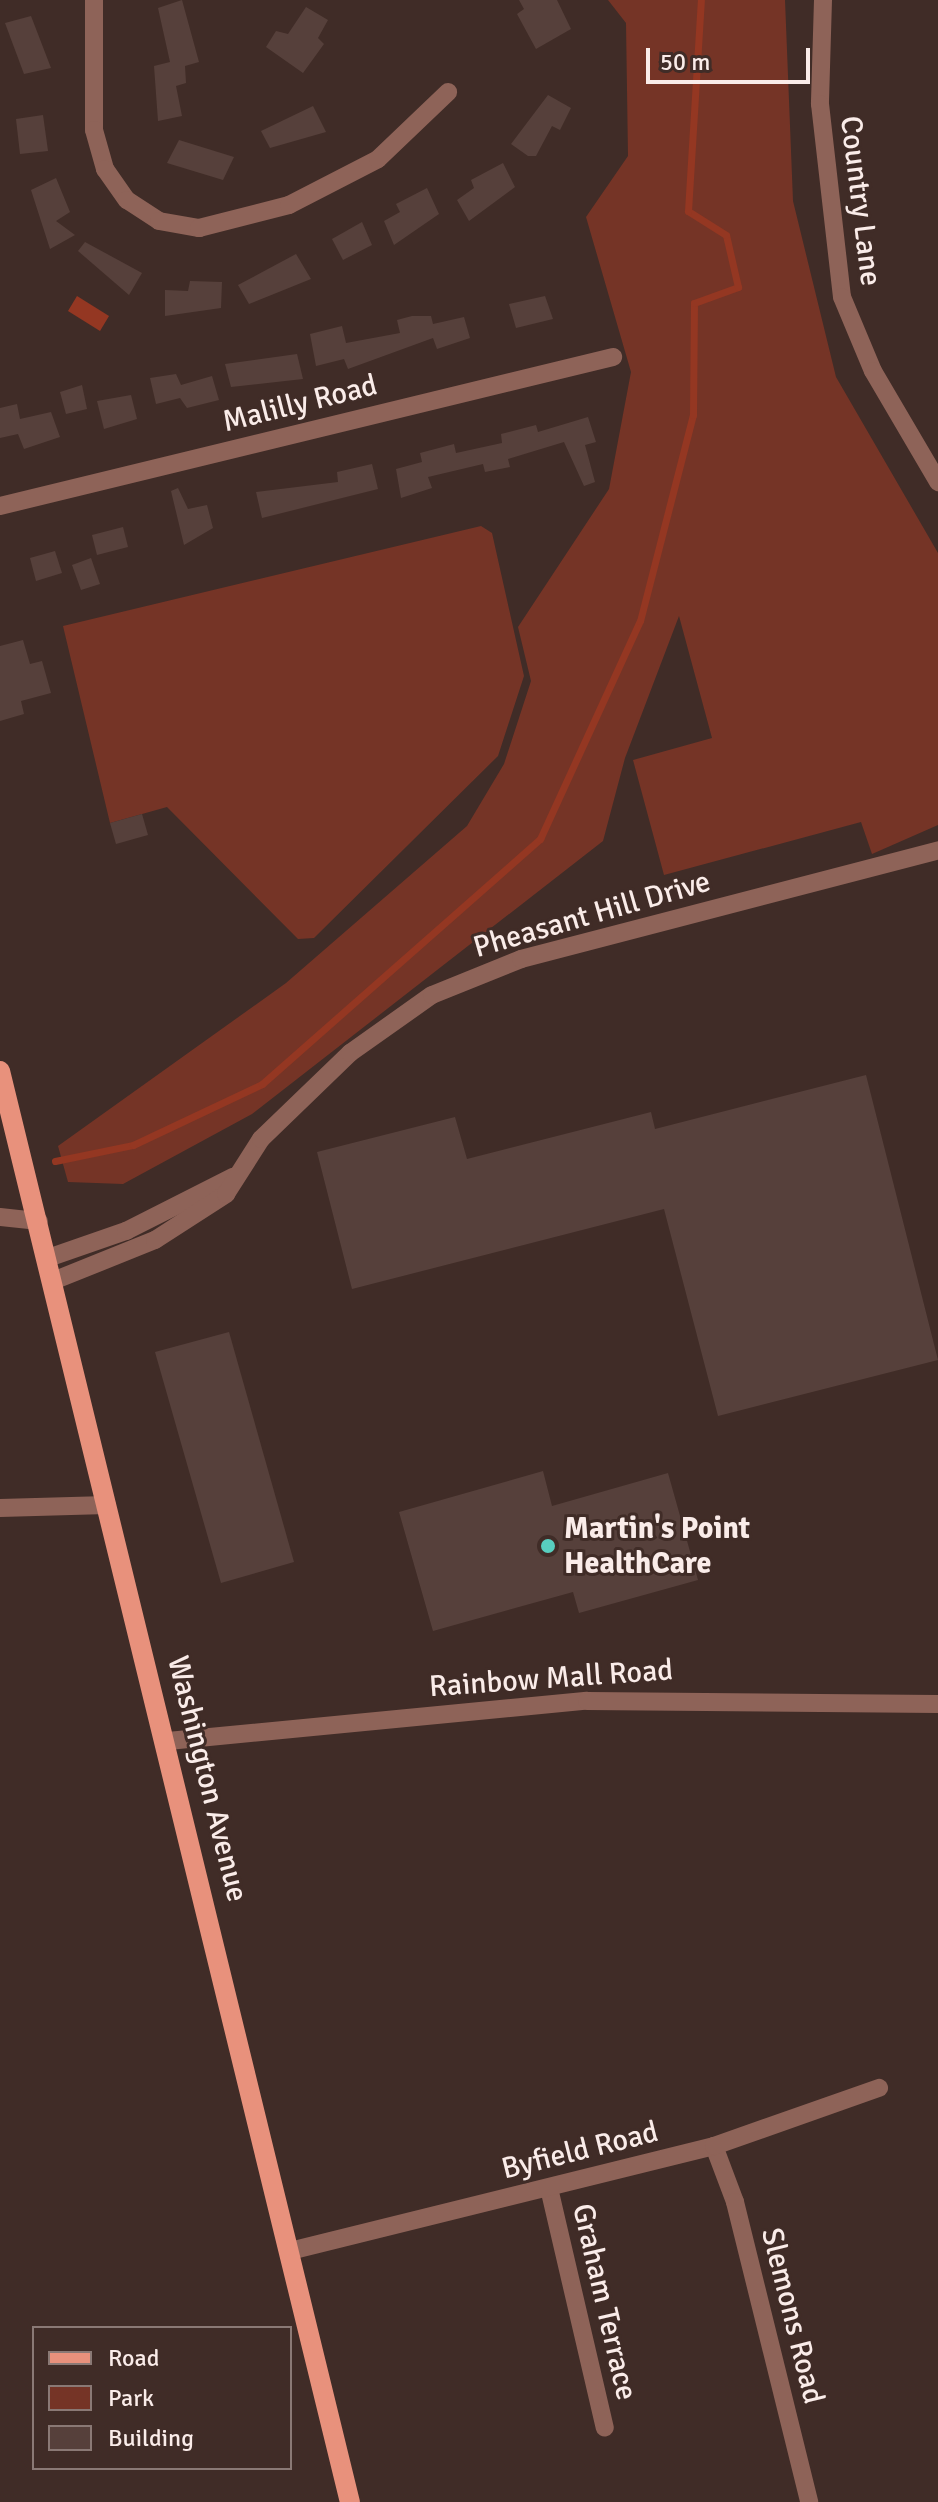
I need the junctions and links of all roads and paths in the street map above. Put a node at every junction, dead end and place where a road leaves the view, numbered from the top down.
1 (94, 0) edge
2 (823, 0) edge
3 (448, 92) dead end
4 (613, 357) dead end
5 (938, 482) edge
6 (0, 506) edge
7 (938, 850) edge
8 (0, 1071) edge
9 (233, 1177) junction
10 (0, 1217) edge
11 (39, 1221) junction
12 (48, 1258) junction
13 (53, 1281) junction
14 (107, 1505) junction
15 (0, 1508) edge
16 (938, 1704) edge
17 (168, 1741) junction
18 (879, 2088) dead end
19 (714, 2146) junction
20 (549, 2188) junction
21 (290, 2251) junction
22 (605, 2428) dead end
23 (350, 2502) edge
24 (809, 2502) edge

1 - 3 street
2 - 5 street, Country Lane
4 - 6 street, Malilly Road
7 - 9 street, Pheasant Hill Drive
8 - 11 main road, Washington Avenue
9 - 12 street, Pheasant Hill Drive
9 - 13 street, Pheasant Hill Drive
10 - 11 street
11 - 12 main road, Washington Avenue
12 - 13 main road, Washington Avenue
13 - 14 main road, Washington Avenue
14 - 15 street
14 - 17 main road, Washington Avenue
16 - 17 street, Rainbow Mall Road
17 - 21 main road, Washington Avenue
18 - 19 street, Byfield Road
19 - 20 street, Byfield Road
19 - 24 street, Slemons Road
20 - 21 street, Byfield Road
20 - 22 street, Graham Terrace
21 - 23 main road, Washington Avenue

